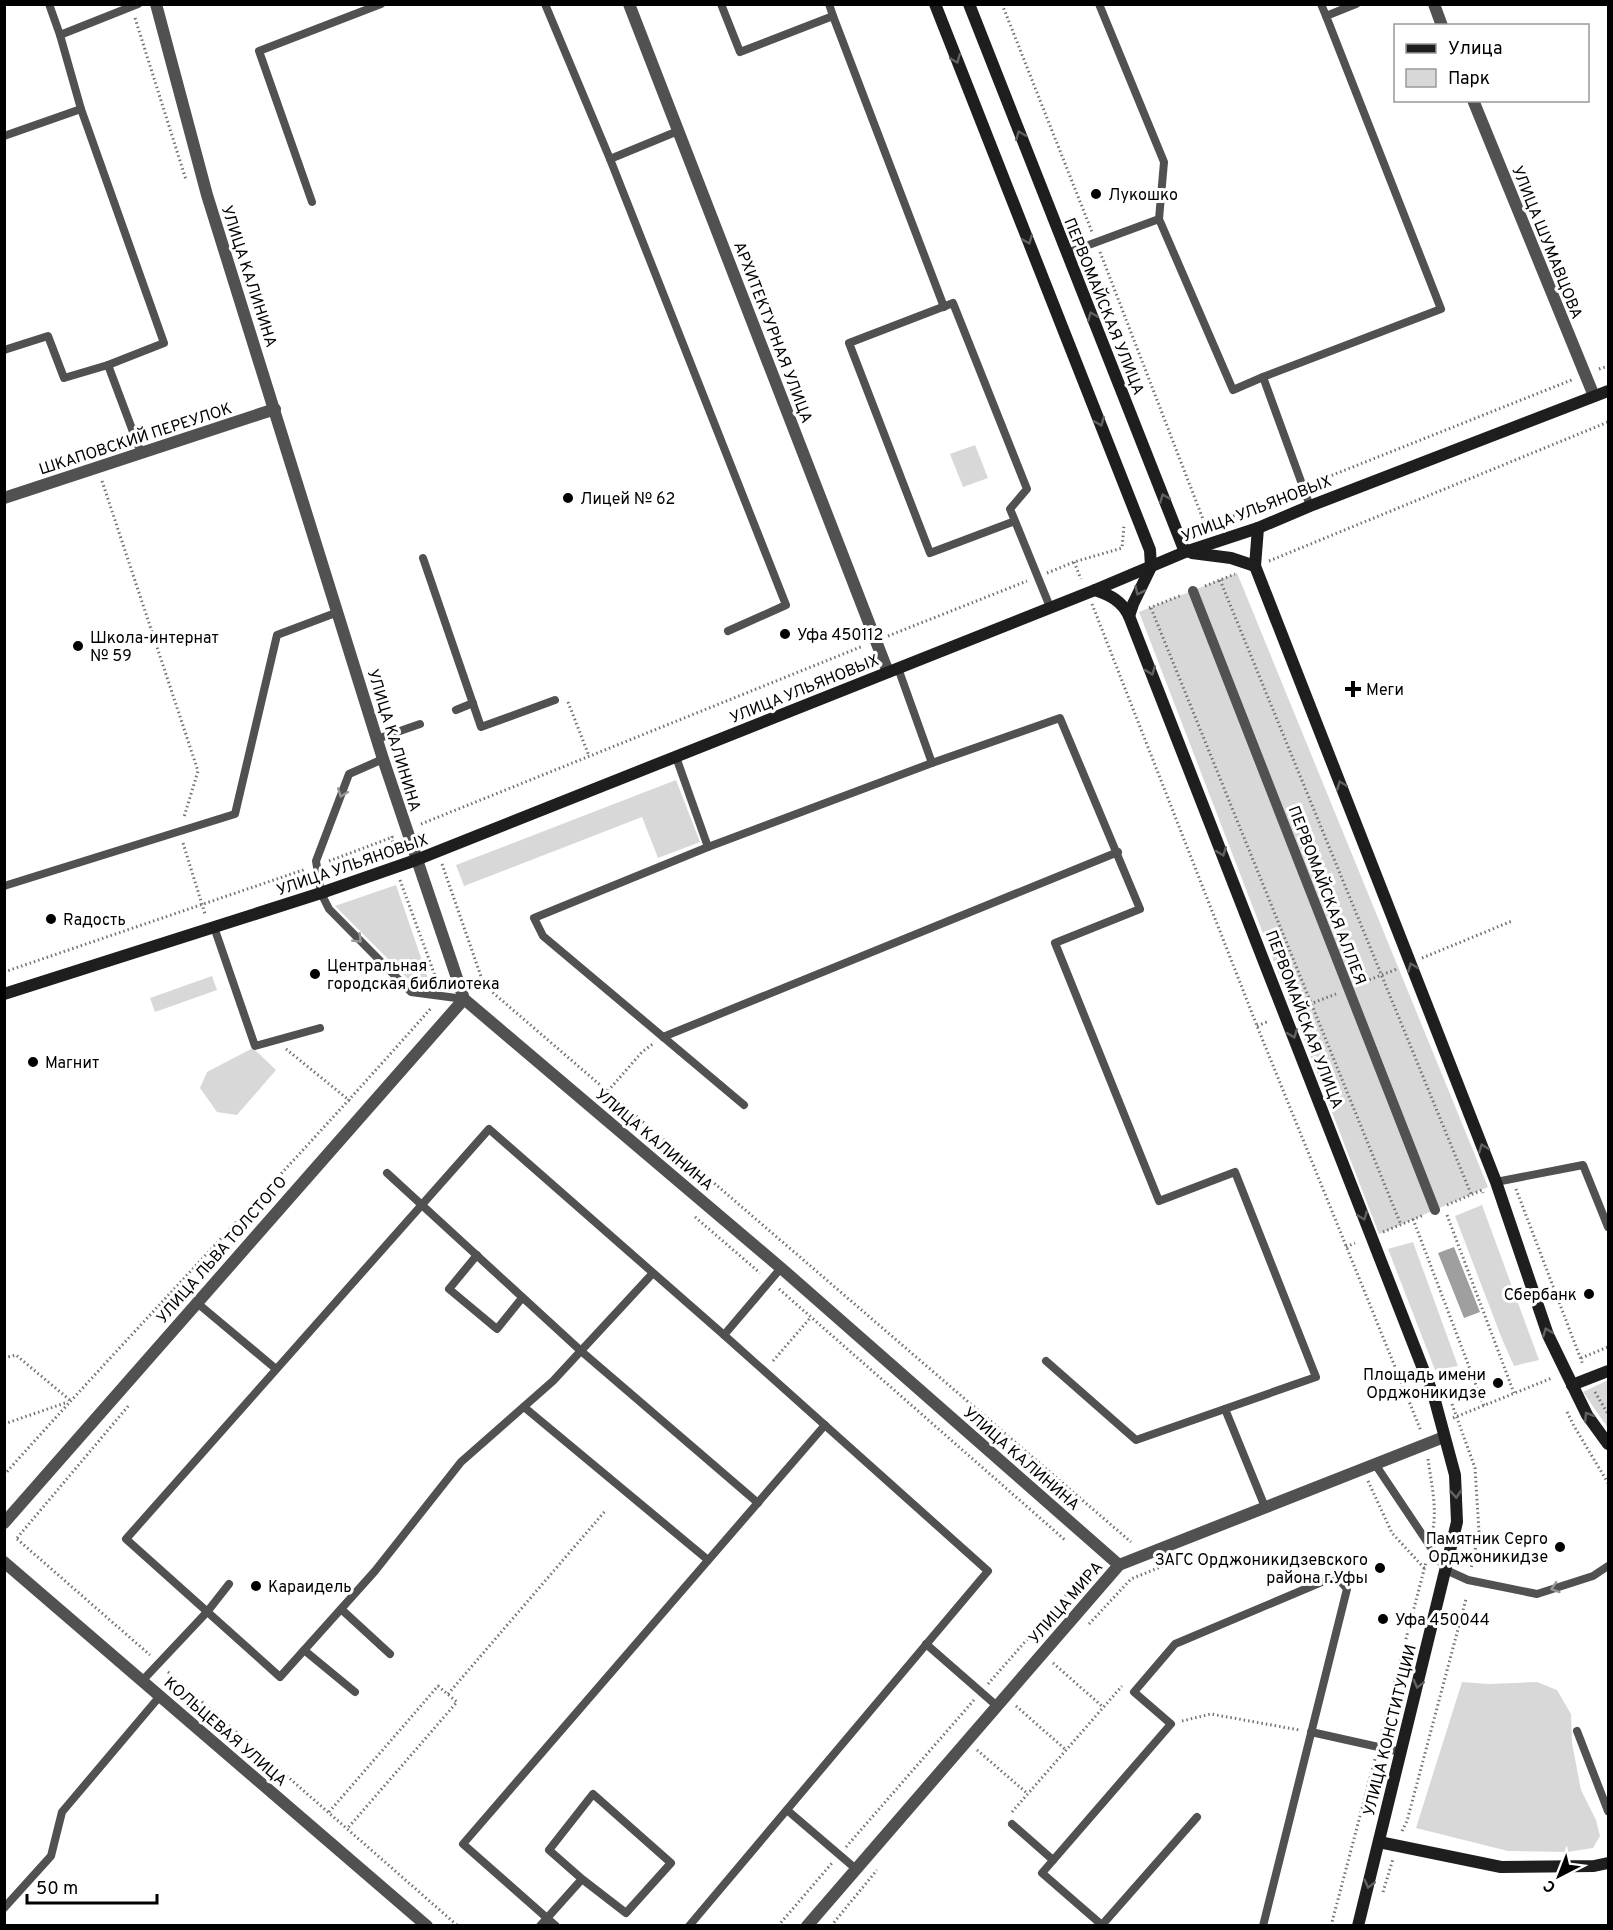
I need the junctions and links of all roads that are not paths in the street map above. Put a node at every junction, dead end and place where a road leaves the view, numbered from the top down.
1 (49, 4) edge
2 (138, 4) edge
3 (156, 4) edge
4 (545, 4) edge
5 (629, 4) edge
6 (722, 4) edge
7 (829, 4) edge
8 (935, 4) edge
9 (969, 4) edge
10 (1099, 4) edge
11 (1322, 4) edge
12 (1356, 4) edge
13 (1434, 4) edge
14 (379, 5) edge
15 (833, 16) junction
16 (1326, 16) junction
17 (1441, 24) edge
18 (60, 35) junction
19 (1474, 102) edge
20 (81, 109) junction
21 (678, 130) junction
22 (4, 136) edge
23 (610, 159) junction
24 (312, 202) dead end
25 (1159, 219) junction
26 (1067, 253) junction
27 (944, 307) junction
28 (4, 350) edge
29 (108, 365) junction
30 (1263, 377) junction
31 (1608, 391) edge
32 (1594, 396) junction
33 (275, 410) junction
34 (141, 453) junction
35 (4, 498) edge
36 (1310, 506) junction
37 (1015, 521) junction
38 (1258, 528) junction
39 (1185, 552) junction
40 (423, 558) dead end
41 (1255, 566) junction
42 (1151, 567) junction
43 (1095, 590) junction
44 (1193, 591) dead end
45 (1050, 608) junction
46 (338, 612) junction
47 (1129, 616) junction
48 (728, 631) dead end
49 (893, 670) junction
50 (555, 700) road end
51 (473, 703) junction
52 (456, 710) dead end
53 (420, 724) dead end
54 (378, 739) junction
55 (675, 757) junction
56 (383, 759) junction
57 (932, 763) junction
58 (708, 847) junction
59 (1118, 852) junction
60 (416, 860) junction
61 (4, 886) edge
62 (321, 894) junction
63 (212, 928) junction
64 (4, 994) edge
65 (464, 999) junction
66 (320, 1028) dead end
67 (663, 1038) junction
68 (744, 1106) dead end
69 (387, 1173) dead end
70 (1496, 1182) junction
71 (422, 1204) junction
72 (1435, 1210) dead end
73 (1608, 1227) edge
74 (477, 1255) junction
75 (780, 1268) junction
76 (653, 1273) junction
77 (522, 1298) junction
78 (196, 1302) junction
79 (724, 1335) junction
80 (581, 1351) junction
81 (1046, 1361) dead end
82 (276, 1369) junction
83 (1608, 1371) edge
84 (1572, 1385) junction
85 (524, 1407) junction
86 (1225, 1409) junction
87 (825, 1425) junction
88 (1444, 1437) junction
89 (1608, 1444) edge
90 (1375, 1464) junction
91 (758, 1503) junction
92 (1265, 1507) junction
93 (4, 1523) edge
94 (708, 1560) junction
95 (4, 1562) edge
96 (1119, 1565) junction
97 (1608, 1566) edge
98 (1446, 1569) junction
99 (229, 1584) dead end
100 (341, 1609) junction
101 (207, 1612) junction
102 (926, 1644) junction
103 (304, 1650) junction
104 (390, 1654) dead end
105 (142, 1681) junction
106 (355, 1692) dead end
107 (160, 1696) junction
108 (997, 1706) junction
109 (1576, 1731) dead end
110 (1311, 1732) junction
111 (1401, 1752) junction
112 (786, 1810) junction
113 (1608, 1811) edge
114 (1197, 1817) dead end
115 (1012, 1824) road end
116 (1379, 1842) junction
117 (1053, 1860) junction
118 (1608, 1863) edge
119 (856, 1869) junction
120 (582, 1880) junction
121 (4, 1908) edge
122 (547, 1917) junction
123 (1102, 1925) edge
124 (427, 1926) edge
125 (540, 1926) edge
126 (556, 1926) edge
127 (689, 1926) edge
128 (807, 1926) edge
129 (1263, 1926) edge
130 (1359, 1926) edge

1 - 18 lane
2 - 18 lane
3 - 33 street, УЛИЦА КАЛИНИНА
4 - 23 lane
5 - 21 street, АРХИТЕКТУРНАЯ УЛИЦА
6 - 15 lane
7 - 15 lane
8 -> 42 main road
26 -> 9 main road, ПЕРВОМАЙСКАЯ УЛИЦА
10 - 25 lane
11 - 16 lane
12 - 16 lane
13 - 17 street
14 - 24 lane
15 - 27 lane
16 - 30 lane
18 - 20 lane
19 - 32 street, УЛИЦА ШУМАВЦОВА
20 - 22 lane
20 - 29 lane
21 - 23 lane
21 - 49 street, АРХИТЕКТУРНАЯ УЛИЦА
23 - 48 lane
25 - 26 lane
25 - 30 lane
39 -> 26 main road, ПЕРВОМАЙСКАЯ УЛИЦА
27 - 37 lane
27 - 37 lane
28 - 29 lane
29 - 34 lane
30 - 36 lane
31 - 32 main road, УЛИЦА УЛЬЯНОВЫХ
32 - 36 main road, УЛИЦА УЛЬЯНОВЫХ
33 - 34 street, ШКАПОВСКИЙ ПЕРЕУЛОК
33 - 46 street, УЛИЦА КАЛИНИНА
34 - 35 street, ШКАПОВСКИЙ ПЕРЕУЛОК
36 - 38 main road, УЛИЦА УЛЬЯНОВЫХ
37 - 45 lane
38 - 39 main road, УЛИЦА УЛЬЯНОВЫХ
38 - 41 main road
39 - 41 main road
39 - 42 main road, УЛИЦА УЛЬЯНОВЫХ
40 - 51 lane
70 -> 41 main road
42 - 43 main road, УЛИЦА УЛЬЯНОВЫХ
42 -> 47 main road
43 - 45 main road, УЛИЦА УЛЬЯНОВЫХ
43 - 47 main road, ПЕРВОМАЙСКАЯ УЛИЦА
44 - 72 street, ПЕРВОМАЙСКАЯ АЛЛЕЯ
45 - 49 main road, УЛИЦА УЛЬЯНОВЫХ
46 - 54 street, УЛИЦА КАЛИНИНА
46 - 61 lane
47 -> 88 main road, ПЕРВОМАЙСКАЯ УЛИЦА
49 - 55 main road, УЛИЦА УЛЬЯНОВЫХ
49 - 57 lane
50 - 51 lane
51 - 52 lane
53 - 54 lane
54 - 56 street, УЛИЦА КАЛИНИНА
55 - 58 lane
55 - 60 main road, УЛИЦА УЛЬЯНОВЫХ
56 - 60 street, УЛИЦА КАЛИНИНА
56 -> 62 lane
57 - 58 lane
57 - 59 lane
58 - 67 lane
59 - 67 lane
59 - 86 lane
60 - 62 main road, УЛИЦА УЛЬЯНОВЫХ
60 - 65 street, УЛИЦА КАЛИНИНА
62 - 63 main road, УЛИЦА УЛЬЯНОВЫХ
62 -> 65 lane
63 - 64 main road, УЛИЦА УЛЬЯНОВЫХ
63 - 66 lane
65 - 75 street, УЛИЦА КАЛИНИНА
65 - 78 street, УЛИЦА ЛЬВА ТОЛСТОГО
67 - 68 lane
69 - 71 lane
70 - 73 lane
84 -> 70 main road
71 - 74 lane
71 - 76 lane
71 - 82 lane
74 - 77 lane
74 - 77 lane
75 - 79 lane
75 - 96 street, УЛИЦА КАЛИНИНА
76 - 79 lane
76 - 80 lane
77 - 80 lane
78 - 82 lane
78 - 93 street, УЛИЦА ЛЬВА ТОЛСТОГО
79 - 87 lane
80 - 85 lane
80 - 91 lane
81 - 86 lane
82 - 101 lane
83 - 84 main road
89 -> 84 main road
85 - 94 lane
85 - 100 lane
86 - 92 lane
87 - 91 lane
87 - 102 lane
88 - 90 street, УЛИЦА МИРА
88 -> 98 main road, УЛИЦА КОНСТИТУЦИИ
90 - 92 street, УЛИЦА МИРА
90 - 98 lane
91 - 94 lane
92 - 96 street, УЛИЦА МИРА
94 - 122 lane
95 - 105 street, КОЛЬЦЕВАЯ УЛИЦА
96 - 108 street, УЛИЦА МИРА
97 -> 98 lane
98 -> 111 main road, УЛИЦА КОНСТИТУЦИИ
99 - 101 lane
100 - 103 lane
100 - 104 lane
101 - 103 lane
101 - 105 lane
102 - 108 lane
102 - 112 lane
103 - 106 lane
105 - 107 street, КОЛЬЦЕВАЯ УЛИЦА
107 - 121 lane
107 - 124 street, КОЛЬЦЕВАЯ УЛИЦА
108 - 119 street, УЛИЦА МИРА
109 - 113 lane
110 - 111 lane
110 - 117 lane
110 - 129 lane
111 - 116 main road, УЛИЦА КОНСТИТУЦИИ
112 - 119 lane
112 - 127 lane
114 - 123 lane
115 - 117 lane
116 - 118 main road
116 -> 130 main road, УЛИЦА КОНСТИТУЦИИ
117 - 123 lane
119 - 128 street, УЛИЦА МИРА
120 - 120 lane
120 - 122 lane
122 - 125 lane
122 - 126 lane

